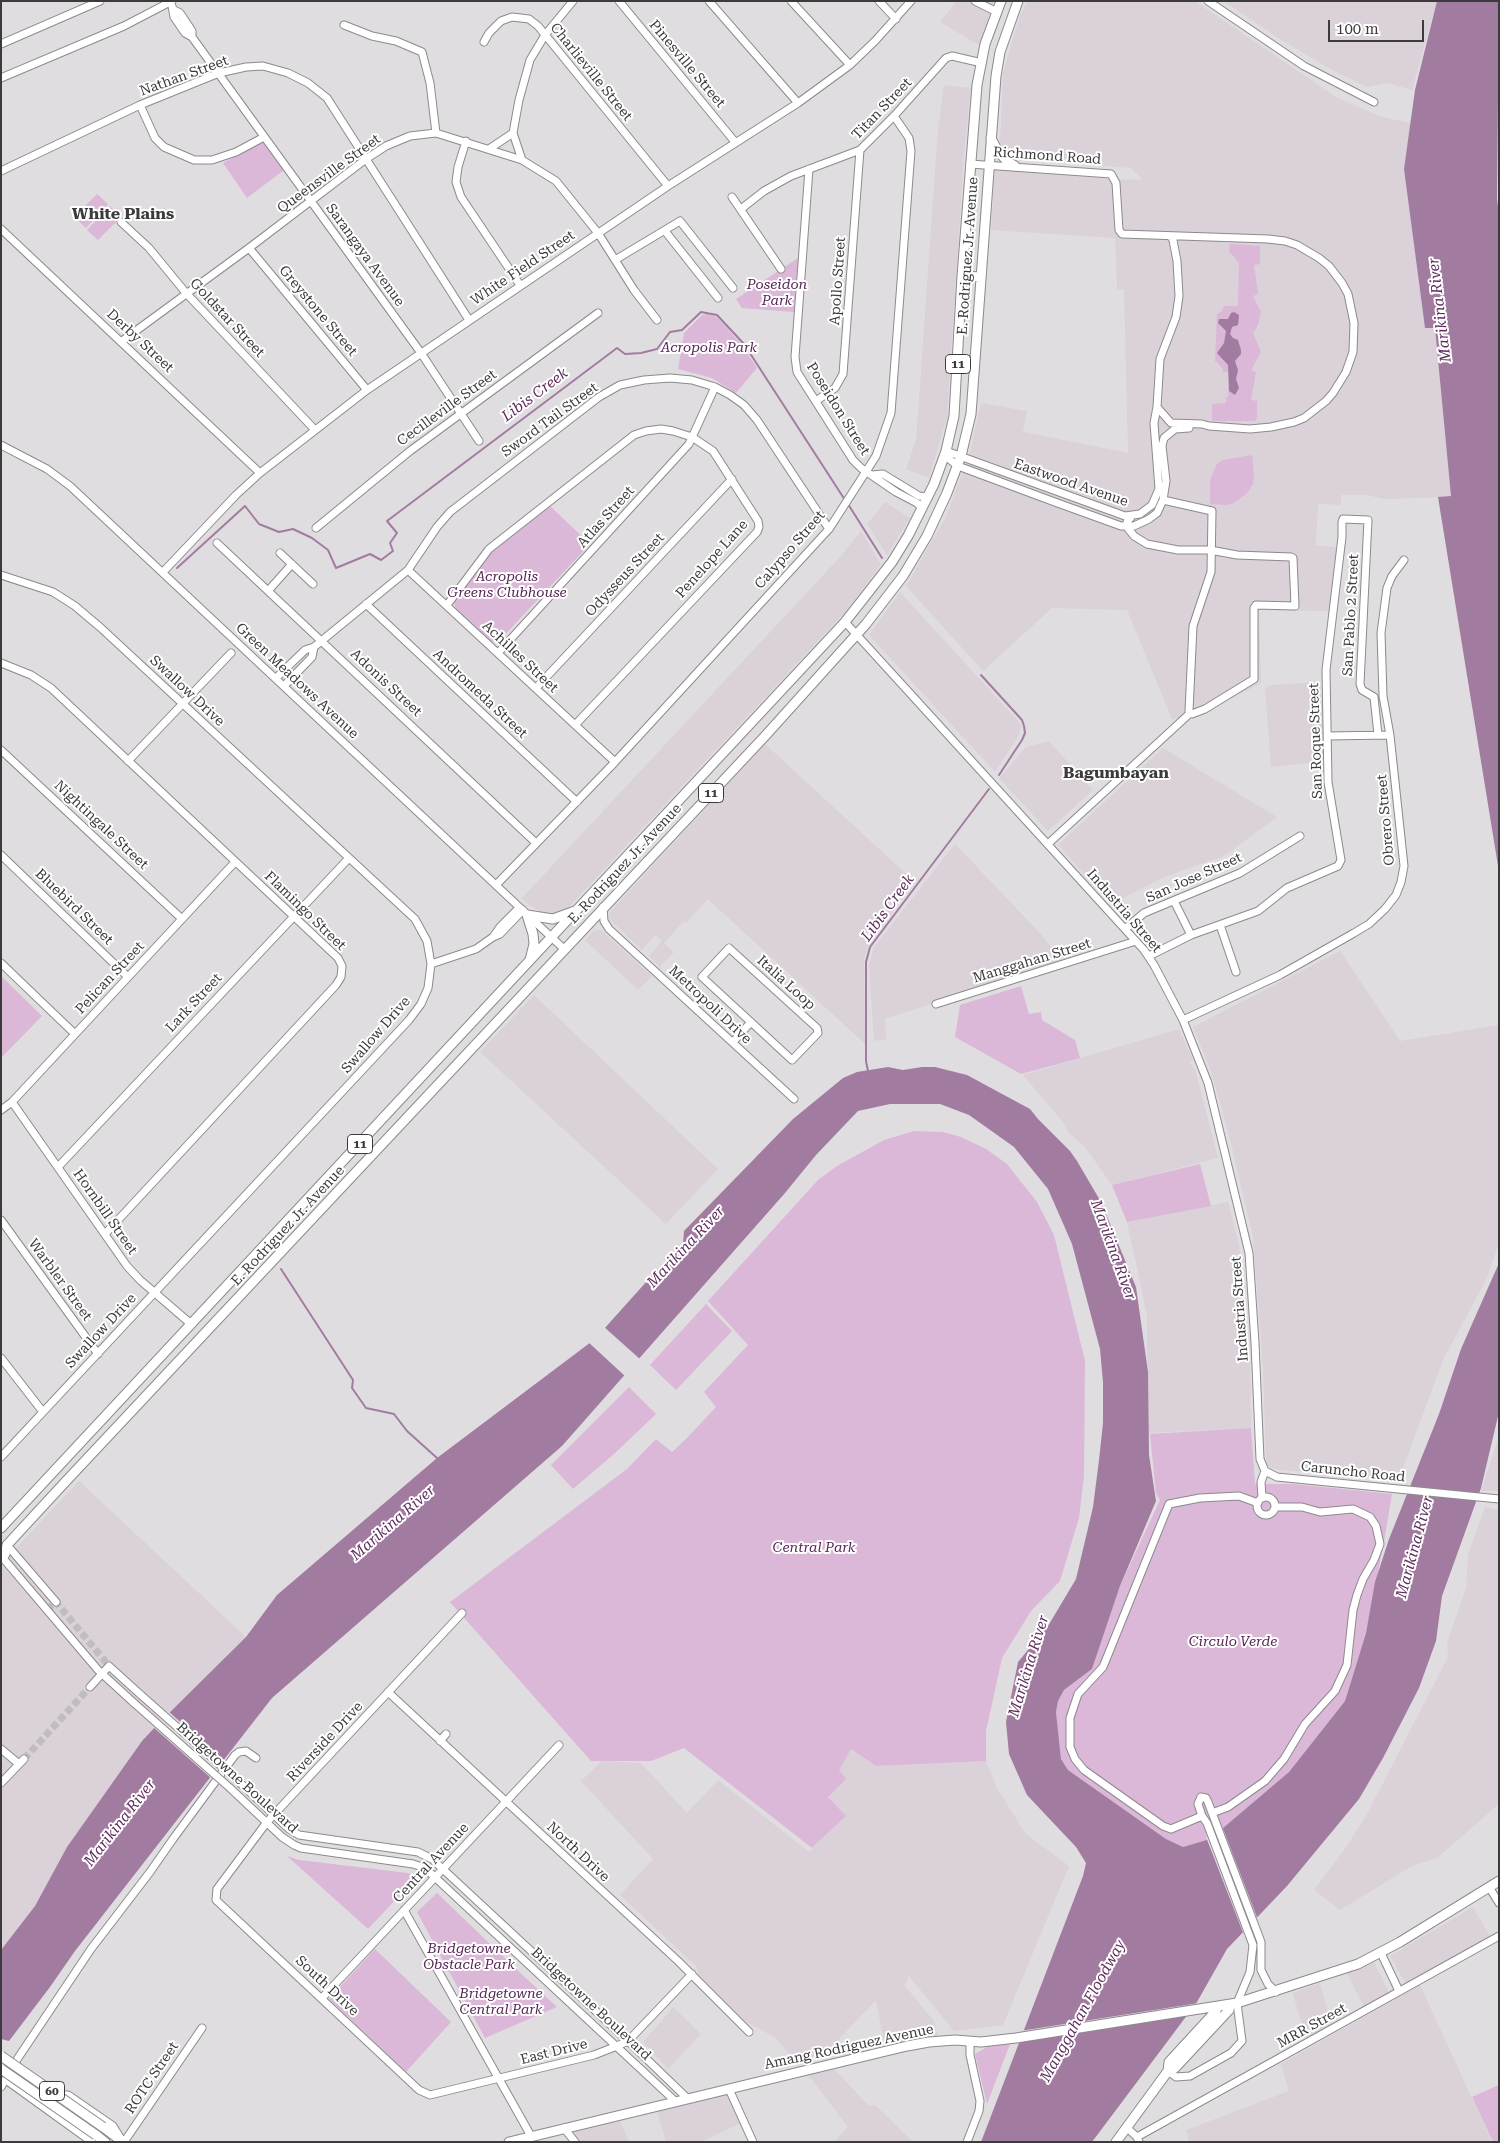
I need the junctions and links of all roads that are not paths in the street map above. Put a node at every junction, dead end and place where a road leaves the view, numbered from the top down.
1 (572, 1) edge
2 (618, 1) edge
3 (709, 1) edge
4 (791, 1) edge
5 (880, 1) edge
6 (911, 1) edge
7 (975, 1) edge
8 (1001, 1) edge
9 (1018, 1) edge
10 (1208, 1) edge
11 (98, 2) edge
12 (170, 2) edge
13 (997, 12) junction
14 (896, 18) junction
15 (344, 25) dead end
16 (545, 35) junction
17 (484, 42) dead end
18 (1, 44) edge
19 (982, 63) junction
20 (850, 65) junction
21 (219, 73) junction
22 (1, 78) edge
23 (1374, 102) dead end
24 (798, 103) junction
25 (140, 105) junction
26 (894, 116) junction
27 (436, 133) junction
28 (514, 133) junction
29 (264, 137) junction
30 (990, 138) junction
31 (466, 141) junction
32 (735, 142) junction
33 (489, 148) junction
34 (860, 150) junction
35 (366, 158) junction
36 (522, 160) junction
37 (970, 164) junction
38 (988, 164) junction
39 (1015, 166) junction
40 (809, 169) junction
41 (1, 171) edge
42 (668, 186) junction
43 (732, 197) dead end
44 (311, 202) junction
45 (741, 209) junction
46 (121, 222) dead end
47 (1, 229) edge
48 (664, 231) junction
49 (598, 233) junction
50 (1170, 236) junction
51 (1188, 237) junction
52 (249, 248) junction
53 (1174, 250) junction
54 (615, 260) junction
55 (782, 269) dead end
56 (962, 276) junction
57 (981, 277) junction
58 (520, 285) junction
59 (733, 288) dead end
60 (186, 293) junction
61 (718, 298) dead end
62 (598, 313) dead end
63 (468, 320) junction
64 (656, 320) dead end
65 (122, 341) junction
66 (421, 353) junction
67 (715, 387) junction
68 (367, 390) junction
69 (816, 401) junction
70 (1157, 407) junction
71 (461, 413) junction
72 (1210, 426) junction
73 (1154, 428) junction
74 (315, 430) junction
75 (692, 437) junction
76 (1165, 437) junction
77 (479, 441) dead end
78 (1, 445) edge
79 (945, 453) junction
80 (961, 456) junction
81 (962, 467) junction
82 (260, 473) junction
83 (869, 474) junction
84 (1018, 478) junction
85 (732, 479) junction
86 (1015, 487) junction
87 (1056, 492) junction
88 (928, 497) junction
89 (1163, 500) junction
90 (1052, 501) junction
91 (922, 508) junction
92 (1132, 516) junction
93 (1368, 520) joint
94 (1127, 527) junction
95 (316, 528) dead end
96 (829, 529) junction
97 (217, 543) dead end
98 (1210, 550) junction
99 (280, 553) dead end
100 (1404, 560) dead end
101 (292, 564) junction
102 (408, 570) junction
103 (163, 572) junction
104 (1, 575) edge
105 (313, 584) dead end
106 (268, 591) junction
107 (366, 604) junction
108 (447, 605) junction
109 (845, 622) junction
110 (857, 634) junction
111 (321, 640) junction
112 (314, 647) junction
113 (498, 653) junction
114 (230, 654) dead end
115 (1, 663) edge
116 (276, 678) junction
117 (284, 686) junction
118 (536, 688) junction
119 (182, 705) junction
120 (1189, 713) junction
121 (575, 725) junction
122 (1378, 735) junction
123 (1390, 735) junction
124 (1327, 736) junction
125 (1, 750) edge
126 (128, 761) junction
127 (615, 762) junction
128 (577, 802) junction
129 (1300, 836) dead end
130 (536, 843) junction
131 (1049, 844) junction
132 (1, 855) edge
133 (349, 858) junction
134 (235, 862) junction
135 (496, 885) junction
136 (1174, 901) junction
137 (603, 907) junction
138 (580, 908) junction
139 (523, 911) junction
140 (293, 916) junction
141 (182, 919) junction
142 (588, 923) junction
143 (1220, 925) junction
144 (609, 929) junction
145 (1125, 929) junction
146 (1191, 935) junction
147 (552, 938) junction
148 (729, 940) dead end
149 (1136, 941) junction
150 (729, 948) junction
151 (564, 949) junction
152 (1148, 956) junction
153 (1, 962) edge
154 (529, 963) junction
155 (431, 964) junction
156 (1236, 972) dead end
157 (128, 977) junction
158 (936, 1004) dead end
159 (1183, 1020) junction
160 (751, 1022) junction
161 (75, 1034) junction
162 (732, 1042) junction
163 (420, 1080) junction
164 (432, 1092) junction
165 (794, 1099) dead end
166 (12, 1102) junction
167 (1, 1110) edge
168 (58, 1167) junction
169 (1, 1220) edge
170 (106, 1233) junction
171 (154, 1293) junction
172 (191, 1324) junction
173 (98, 1354) junction
174 (1, 1358) edge
175 (43, 1412) junction
176 (1, 1457) edge
177 (1265, 1472) junction
178 (1499, 1499) edge
179 (1260, 1500) junction
180 (1275, 1507) junction
181 (1, 1528) edge
182 (4, 1546) edge
183 (2, 1558) edge
184 (56, 1602) dead end
185 (462, 1613) dead end
186 (102, 1674) junction
187 (90, 1687) tunnel mouth
188 (388, 1692) junction
189 (446, 1734) dead end
190 (440, 1741) junction
191 (559, 1745) dead end
192 (1, 1748) edge
193 (256, 1758) dead end
194 (1, 1783) edge
195 (505, 1802) junction
196 (274, 1815) junction
197 (1214, 1817) junction
198 (1205, 1819) junction
199 (267, 1822) junction
200 (444, 1868) junction
201 (436, 1876) junction
202 (1499, 1881) edge
203 (1490, 1887) junction
204 (215, 1894) joint
205 (1499, 1904) edge
206 (404, 1910) junction
207 (1499, 1936) edge
208 (1381, 1953) junction
209 (1250, 1972) junction
210 (692, 1974) junction
211 (1261, 1974) junction
212 (1399, 1991) junction
213 (1276, 1992) junction
214 (1266, 1995) junction
215 (322, 1998) junction
216 (1234, 2004) junction
217 (1217, 2007) junction
218 (202, 2028) dead end
219 (749, 2032) dead end
220 (628, 2041) junction
221 (970, 2042) junction
222 (618, 2046) junction
223 (1, 2056) edge
224 (1, 2069) edge
225 (1168, 2071) junction
226 (499, 2078) junction
227 (3, 2084) edge
228 (729, 2088) junction
229 (424, 2093) joint
230 (686, 2098) junction
231 (675, 2101) junction
232 (51, 2112) junction
233 (1126, 2127) junction
234 (564, 2128) junction
235 (531, 2136) junction
236 (94, 2139) edge
237 (1138, 2140) edge
238 (516, 2141) edge
239 (87, 2142) edge
240 (105, 2142) edge
241 (123, 2142) edge
242 (575, 2142) edge
243 (753, 2142) edge
244 (967, 2142) edge
245 (1116, 2142) edge

1 - 16 street
2 - 32 street, Pinesville Street
3 - 24 street
4 - 20 street
5 - 14 street
6 - 14 street, White Field Street
7 - 13 street
8 - 13 main road, E. Rodriguez Jr. Avenue / 11
9 - 30 main road, E. Rodriguez Jr. Avenue / 11
10 - 23 street
11 - 18 street
12 - 21 street, Sarangaya Avenue
12 - 22 street
13 - 19 main road, E. Rodriguez Jr. Avenue / 11
14 - 20 street, White Field Street
15 - 27 street
16 - 17 street, Charlieville Street
16 - 28 street
16 - 42 street, Charlieville Street
19 - 26 street, Titan Street
19 - 37 main road, E. Rodriguez Jr. Avenue / 11
20 - 24 street, White Field Street
21 - 25 street, Nathan Street
21 - 29 street, Sarangaya Avenue
21 - 35 street, Nathan Street
24 - 32 street, White Field Street
25 - 29 street
25 - 41 street, Nathan Street
26 - 34 street, Titan Street
26 - 83 street, Calypso Street
27 - 31 street, Queensville Street
27 - 35 street, Queensville Street
28 - 33 street
28 - 36 street
29 - 44 street, Sarangaya Avenue
30 - 38 main road, E. Rodriguez Jr. Avenue / 11
30 - 39 main road
31 - 33 street, Queensville Street
31 - 58 street
32 - 42 street, White Field Street
33 - 36 street, Queensville Street
34 - 40 street, Titan Street
34 - 69 street, Apollo Street
35 - 44 street, Queensville Street
35 - 63 street, Nathan Street
36 - 49 street, Queensville Street
37 - 38 street, Richmond Road
37 - 56 main road, E. Rodriguez Jr. Avenue / 11
38 - 39 street, Richmond Road
38 - 57 main road, E. Rodriguez Jr. Avenue / 11
39 - 50 street, Richmond Road
40 - 45 street, Titan Street
40 - 69 street, Poseidon Street
42 - 49 street, White Field Street
43 - 45 street
44 - 52 street, Queensville Street
44 - 66 street, Sarangaya Avenue
45 - 55 street
46 - 60 street, Goldstar Street
47 - 65 street, Derby Street
48 - 54 street
48 - 59 street
48 - 61 street
49 - 54 street, Queensville Street
49 - 58 street, White Field Street
50 - 51 street, Richmond Road
50 - 53 street, Eastwood Avenue
51 - 53 street
51 - 72 street, Richmond Road
52 - 60 street, Queensville Street
52 - 68 street, Greystone Street
53 - 70 street, Eastwood Avenue
54 - 64 street, Queensville Street
56 - 57 main road
56 - 79 main road, E. Rodriguez Jr. Avenue / 11
57 - 80 main road, E. Rodriguez Jr. Avenue / 11
58 - 63 street, White Field Street
60 - 65 street, Queensville Street
60 - 74 street, Goldstar Street
62 - 71 street, Cecilleville Street
63 - 66 street, White Field Street
65 - 82 street, Derby Street
66 - 68 street, White Field Street
66 - 71 street, Sarangaya Avenue
67 - 75 street, Atlas Street
67 - 96 street, Sword Tail Street
67 - 102 street, Sword Tail Street
68 - 74 street, White Field Street
69 - 83 street, Poseidon Street
70 - 72 street
70 - 73 street, Eastwood Avenue
71 - 77 street, Sarangaya Avenue
71 - 95 street, Cecilleville Street
72 - 76 street
73 - 76 street
73 - 92 street, Eastwood Avenue
74 - 82 street, White Field Street
75 - 85 street, Penelope Lane
75 - 108 street, Penelope Lane
75 - 113 street, Atlas Street
76 - 89 street, Eastwood Avenue
78 - 103 street, Green Meadows Avenue
79 - 80 street, Eastwood Avenue
79 - 81 street, Eastwood Avenue
79 - 88 main road, E. Rodriguez Jr. Avenue / 11
80 - 81 main road, E. Rodriguez Jr. Avenue / 11
80 - 84 street, Eastwood Avenue
81 - 86 street, Eastwood Avenue
81 - 110 main road, E. Rodriguez Jr. Avenue / 11
82 - 103 street, White Field Street
83 - 88 street
83 - 91 street, Poseidon Street
83 - 96 street, Calypso Street
84 - 86 street
84 - 87 street, Eastwood Avenue
85 - 118 street, Odysseus Street
85 - 121 street, Penelope Lane
86 - 90 street, Eastwood Avenue
87 - 90 street
87 - 92 street, Eastwood Avenue
88 - 91 main road, E. Rodriguez Jr. Avenue / 11
89 - 94 street, Eastwood Avenue
89 - 98 street
90 - 94 street, Eastwood Avenue
91 - 109 main road, E. Rodriguez Jr. Avenue / 11
92 - 94 street
93 - 122 street, San Pablo 2 Street
93 - 124 street, San Roque Street
94 - 98 street
96 - 127 street, Calypso Street
97 - 106 street, Adonis Street
98 - 120 street
98 - 120 street
99 - 101 street
100 - 123 street, Obrero Street
101 - 105 street
101 - 106 street
102 - 107 street, Sword Tail Street
102 - 108 street, Achilles Street
103 - 116 street, Green Meadows Avenue
104 - 119 street, Swallow Drive
106 - 111 street, Adonis Street
107 - 111 street, Sword Tail Street
107 - 128 street, Andromeda Street
108 - 113 street, Achilles Street
109 - 110 street, Industria Street
109 - 138 main road, E. Rodriguez Jr. Avenue / 11
110 - 131 street, Industria Street
110 - 137 main road, E. Rodriguez Jr. Avenue / 11
111 - 112 street, Sword Tail Street
111 - 130 street, Adonis Street
112 - 116 street, Sword Tail Street
112 - 117 street, Sword Tail Street
113 - 118 street, Achilles Street
114 - 119 street
115 - 126 street, Flamingo Street
116 - 117 street, Green Meadows Avenue
117 - 135 street, Green Meadows Avenue
118 - 121 street, Achilles Street
119 - 126 street
119 - 133 street, Swallow Drive
120 - 131 street
121 - 127 street, Achilles Street
122 - 123 street
122 - 124 street
123 - 159 street, Obrero Street
124 - 143 street, San Roque Street
125 - 141 street, Nightingale Street
126 - 134 street, Flamingo Street
127 - 128 street, Calypso Street
128 - 130 street, Calypso Street
129 - 136 street, San Jose Street
130 - 135 street, Calypso Street
131 - 145 street, Industria Street
132 - 157 street, Bluebird Street
133 - 140 street, Lark Street
133 - 155 street, Swallow Drive
134 - 140 street, Flamingo Street
134 - 141 street, Pelican Street
135 - 139 street, Green Meadows Avenue
136 - 145 street, San Jose Street
136 - 146 street
137 - 142 main road, E. Rodriguez Jr. Avenue / 11
137 - 144 street
138 - 139 main road
138 - 147 main road, E. Rodriguez Jr. Avenue / 11
139 - 147 street, Green Meadows Avenue
139 - 154 main road
139 - 155 street
140 - 168 street, Lark Street
140 - 170 street, Flamingo Street
141 - 157 street, Pelican Street
142 - 144 street, Metropoli Drive
142 - 151 main road, E. Rodriguez Jr. Avenue / 11
143 - 146 street, San Roque Street
143 - 156 street
144 - 162 street, Metropoli Drive
145 - 149 street, Industria Street
146 - 152 street, San Roque Street
147 - 151 street, Green Meadows Avenue
147 - 154 main road, E. Rodriguez Jr. Avenue / 11
148 - 150 street
149 - 152 street, Industria Street
149 - 158 street, Manggahan Street
150 - 160 street, Italia Loop
150 - 160 street, Italia Loop
151 - 164 main road, E. Rodriguez Jr. Avenue / 11
152 - 159 street, Industria Street
153 - 161 street
154 - 163 main road, E. Rodriguez Jr. Avenue / 11
155 - 171 street, Swallow Drive
157 - 161 street, Pelican Street
159 - 177 street, Industria Street
160 - 162 street
161 - 166 street, Pelican Street
162 - 165 street, Metropoli Drive
163 - 164 main road
163 - 172 main road, E. Rodriguez Jr. Avenue / 11
164 - 182 main road, E. Rodriguez Jr. Avenue / 11
166 - 167 street, Pelican Street
166 - 168 street, Hornbill Street
168 - 170 street, Hornbill Street
169 - 173 street, Warbler Street
170 - 171 street, Hornbill Street
171 - 172 street, Hornbill Street
171 - 173 street, Swallow Drive
172 - 181 main road, E. Rodriguez Jr. Avenue / 11
173 - 175 street, Swallow Drive
174 - 175 street
175 - 176 street, Swallow Drive
177 - 178 street, Caruncho Road
177 - 179 street, Industria Street
179 - 180 street
179 - 180 street
179 - 198 street
180 - 197 street
182 - 183 main road, E. Rodriguez Jr. Avenue / 11
182 - 184 street
183 - 186 street, Bridgetowne Boulevard
185 - 188 street, Riverside Drive
186 - 187 street
186 - 196 street, Bridgetowne Boulevard, bridge
186 - 199 street, Bridgetowne Boulevard, bridge
188 - 190 street, North Drive
188 - 196 street, Riverside Drive
189 - 190 street
190 - 195 street, North Drive
191 - 195 street, Central Avenue
192 - 194 street
193 - 227 street
195 - 200 street, Central Avenue
195 - 210 street, North Drive
196 - 199 street, Riverside Drive
196 - 200 street, Bridgetowne Boulevard
197 - 198 street
197 - 198 street
197 - 211 street
198 - 209 street
199 - 201 street, Bridgetowne Boulevard
199 - 204 street, Riverside Drive
200 - 201 street, Central Avenue
200 - 220 street, Bridgetowne Boulevard
201 - 206 street, Central Avenue
201 - 222 street, Bridgetowne Boulevard
202 - 203 main road, Amang Rodriguez Avenue
203 - 205 street
203 - 208 main road, Amang Rodriguez Avenue
204 - 215 street, South Drive
206 - 215 street, Central Avenue
206 - 226 street
207 - 212 street, MRR Street
208 - 212 street
208 - 213 main road, Amang Rodriguez Avenue
209 - 211 street
209 - 216 street
210 - 219 street, North Drive
210 - 220 street, East Drive
211 - 213 street
211 - 214 street
212 - 237 street, MRR Street
213 - 214 main road, Amang Rodriguez Avenue
214 - 216 main road, Amang Rodriguez Avenue
215 - 229 street, South Drive
216 - 217 main road, Amang Rodriguez Avenue
216 - 225 main road
216 - 225 street
217 - 221 main road, Amang Rodriguez Avenue
217 - 225 main road
218 - 241 street, ROTC Street
220 - 222 street, East Drive
220 - 230 street, Bridgetowne Boulevard
221 - 228 main road, Amang Rodriguez Avenue
221 - 244 street
222 - 226 street, East Drive
222 - 231 street, Bridgetowne Boulevard
223 - 241 main road, 60, bridge
224 - 236 main road, 60, bridge
225 - 233 main road
226 - 229 street, East Drive
226 - 235 street
227 - 232 street
228 - 230 main road, Amang Rodriguez Avenue
228 - 243 street
230 - 231 main road, Amang Rodriguez Avenue
231 - 234 main road, Amang Rodriguez Avenue
232 - 236 street
232 - 239 street
232 - 241 street
233 - 237 street
233 - 245 main road
234 - 235 main road, Amang Rodriguez Avenue
234 - 242 street
235 - 238 main road, Amang Rodriguez Avenue
236 - 240 main road, 60

